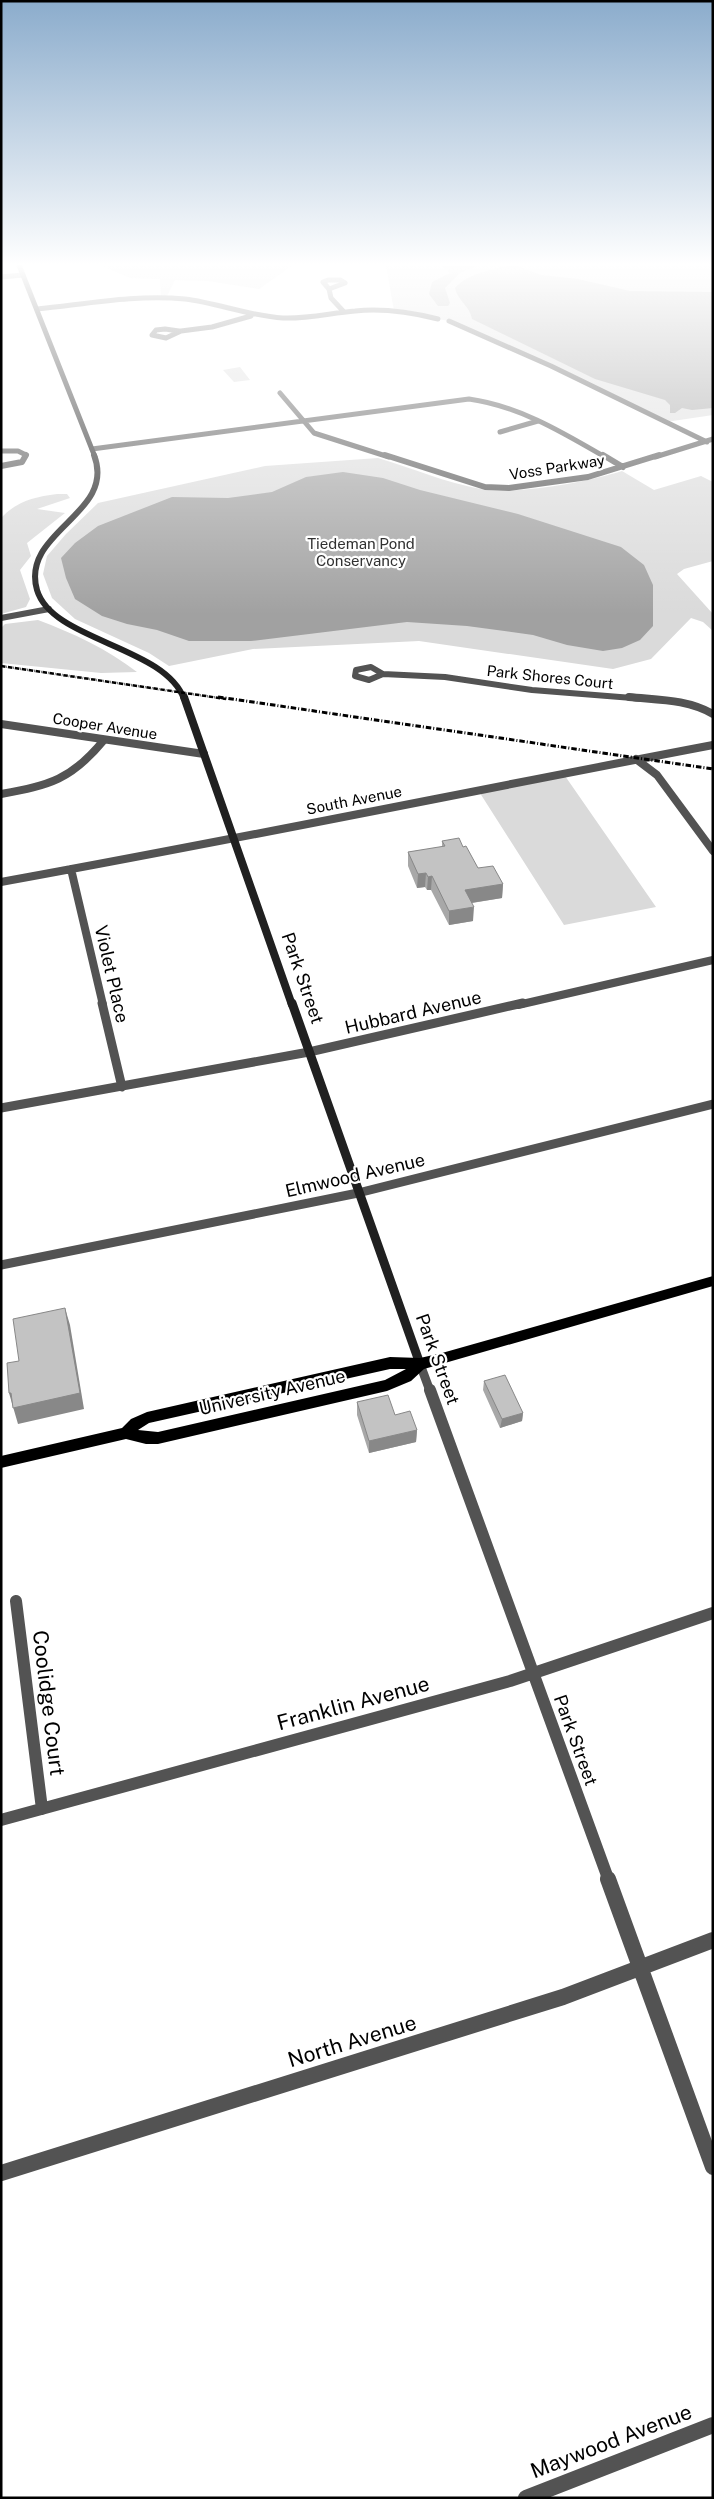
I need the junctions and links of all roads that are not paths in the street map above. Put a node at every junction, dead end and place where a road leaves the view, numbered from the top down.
1 (65, 382) edge
2 (583, 382) edge
3 (280, 393) dead end
4 (303, 422) junction
5 (538, 422) junction
6 (500, 432) dead end
7 (713, 439) edge
8 (706, 441) junction
9 (713, 445) edge
10 (92, 450) junction
11 (1, 451) edge
12 (1, 466) edge
13 (623, 467) junction
14 (49, 609) junction
15 (1, 618) edge
16 (383, 674) dead end
17 (713, 714) edge
18 (1, 724) edge
19 (104, 740) junction
20 (713, 744) edge
21 (204, 754) junction
22 (636, 759) junction
23 (1, 794) edge
24 (713, 836) edge
25 (234, 838) junction
26 (704, 838) junction
27 (713, 851) edge
28 (71, 869) junction
29 (1, 882) edge
30 (713, 960) edge
31 (309, 1052) junction
32 (122, 1087) junction
33 (713, 1104) edge
34 (1, 1108) edge
35 (358, 1194) junction
36 (1, 1265) edge
37 (713, 1281) edge
38 (420, 1364) junction
39 (126, 1433) junction
40 (1, 1462) edge
41 (16, 1601) dead end
42 (713, 1613) edge
43 (532, 1674) junction
44 (42, 1809) junction
45 (1, 1820) edge
46 (713, 1940) edge
47 (640, 1969) junction
48 (713, 2167) edge
49 (1, 2173) edge
50 (713, 2425) edge
51 (526, 2498) edge

1 - 10 main road, Park Street
2 - 8 street
3 - 4 street, Voss Parkway
4 - 5 street
4 - 10 street
4 - 13 street, Voss Parkway
5 - 6 street
5 - 13 street
7 - 8 street, Voss Parkway
8 - 9 street
8 - 13 street, Voss Parkway
10 - 14 main road, Park Street
11 - 12 street
14 - 15 street
14 - 21 main road, Park Street
16 - 17 street, Park Shores Court
18 - 19 street, Cooper Avenue
19 - 21 street, Cooper Avenue
19 - 23 street
20 - 22 street, South Avenue
21 - 25 main road, Park Street
22 - 25 street, South Avenue
22 - 26 street
24 - 26 street
25 - 28 street, South Avenue
25 - 31 main road, Park Street
26 - 27 street
28 - 29 street, South Avenue
28 - 32 street, Violet Place
30 - 31 street, Hubbard Avenue
31 - 32 street, Hubbard Avenue
31 - 35 main road, Park Street
32 - 34 street, Hubbard Avenue
33 - 35 street, Elmwood Avenue
35 - 36 street, Elmwood Avenue
35 - 38 main road, Park Street
37 - 38 main road, University Avenue
38 - 39 main road, University Avenue
38 - 39 main road, University Avenue
38 - 43 street, Park Street
39 - 40 main road, University Avenue
41 - 44 street, Coolidge Court
42 - 43 street, Franklin Avenue
43 - 44 street, Franklin Avenue
43 - 47 street, Park Street
44 - 45 street, Franklin Avenue
46 - 47 street, North Avenue
47 - 48 street, Park Street
47 - 49 street, North Avenue
50 - 51 street, Maywood Avenue

